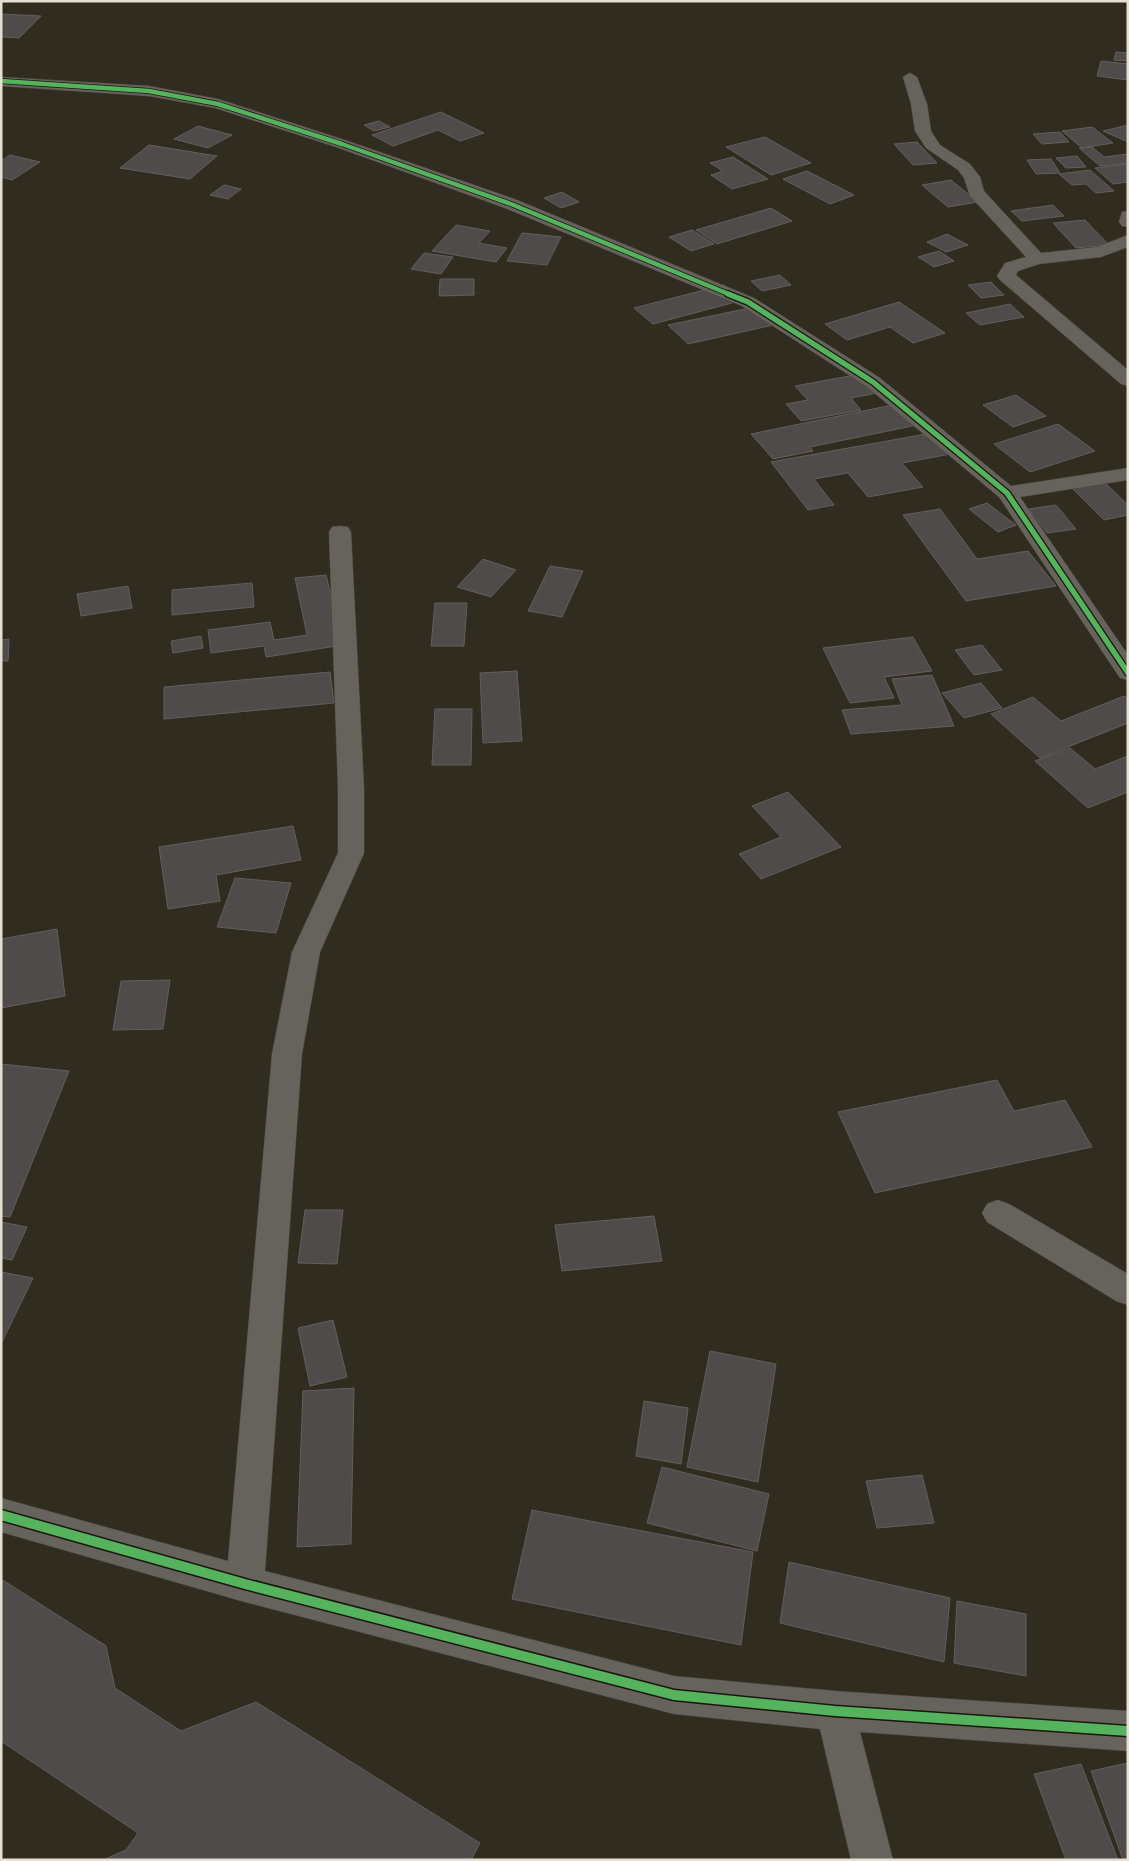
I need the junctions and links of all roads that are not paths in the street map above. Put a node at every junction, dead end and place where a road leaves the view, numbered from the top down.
1 (910, 77) dead end
2 (1, 81) edge
3 (1128, 216) edge
4 (1128, 222) edge
5 (1128, 240) edge
6 (1037, 259) junction
7 (1128, 380) edge
8 (1128, 474) edge
9 (1007, 493) junction
10 (340, 532) dead end
11 (1128, 673) edge
12 (998, 1213) dead end
13 (1128, 1291) edge
14 (1, 1515) edge
15 (245, 1584) junction
16 (835, 1711) junction
17 (1128, 1731) edge
18 (872, 1860) edge

1 - 6 street
2 - 9 street
3 - 4 street
5 - 6 street
6 - 7 street
8 - 9 street
9 - 11 street
10 - 15 street
12 - 13 street
14 - 15 street
15 - 16 street
16 - 17 street
16 - 18 street

